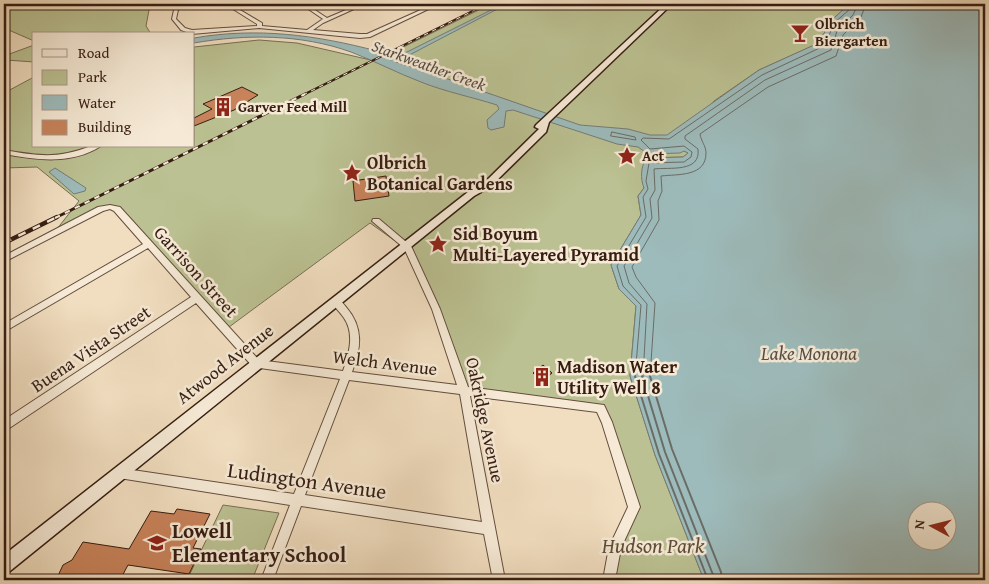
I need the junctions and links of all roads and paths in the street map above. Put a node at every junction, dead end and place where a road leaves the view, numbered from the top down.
1 (182, 4) edge
2 (227, 4) edge
3 (303, 4) edge
4 (363, 4) edge
5 (436, 4) edge
6 (669, 4) edge
7 (676, 4) edge
8 (326, 19) junction
9 (259, 27) junction
10 (309, 31) junction
11 (622, 49) junction
12 (93, 148) edge
13 (4, 152) edge
14 (376, 221) dead end
15 (149, 244) junction
16 (406, 246) junction
17 (4, 259) edge
18 (197, 298) junction
19 (336, 302) junction
20 (4, 328) edge
21 (256, 364) junction
22 (346, 375) junction
23 (464, 390) junction
24 (4, 426) edge
25 (119, 473) junction
26 (299, 500) junction
27 (489, 529) junction
28 (4, 565) edge
29 (267, 580) edge
30 (499, 580) edge
31 (609, 580) edge

1 - 9 street
2 - 9 street
3 - 8 street
4 - 8 street
5 - 10 street
6 - 11 street, Atwood Avenue
7 - 11 street, Atwood Avenue
8 - 10 street
9 - 10 street
11 - 16 street, Atwood Avenue
12 - 13 street
14 - 16 street
15 - 17 street, Garrison Street
15 - 18 street, Garrison Street
15 - 20 street
16 - 19 street, Atwood Avenue
16 - 23 street, Oakridge Avenue
18 - 21 street, Garrison Street
18 - 24 street, Buena Vista Street
19 - 21 street, Atwood Avenue
19 - 22 street
21 - 22 street, Welch Avenue
21 - 25 street, Atwood Avenue
22 - 23 street, Welch Avenue
22 - 26 street
23 - 27 street, Oakridge Avenue
23 - 31 street, Welch Avenue
25 - 26 street, Ludington Avenue
25 - 28 street, Atwood Avenue
26 - 27 street, Ludington Avenue
26 - 29 street
27 - 30 street, Oakridge Avenue

